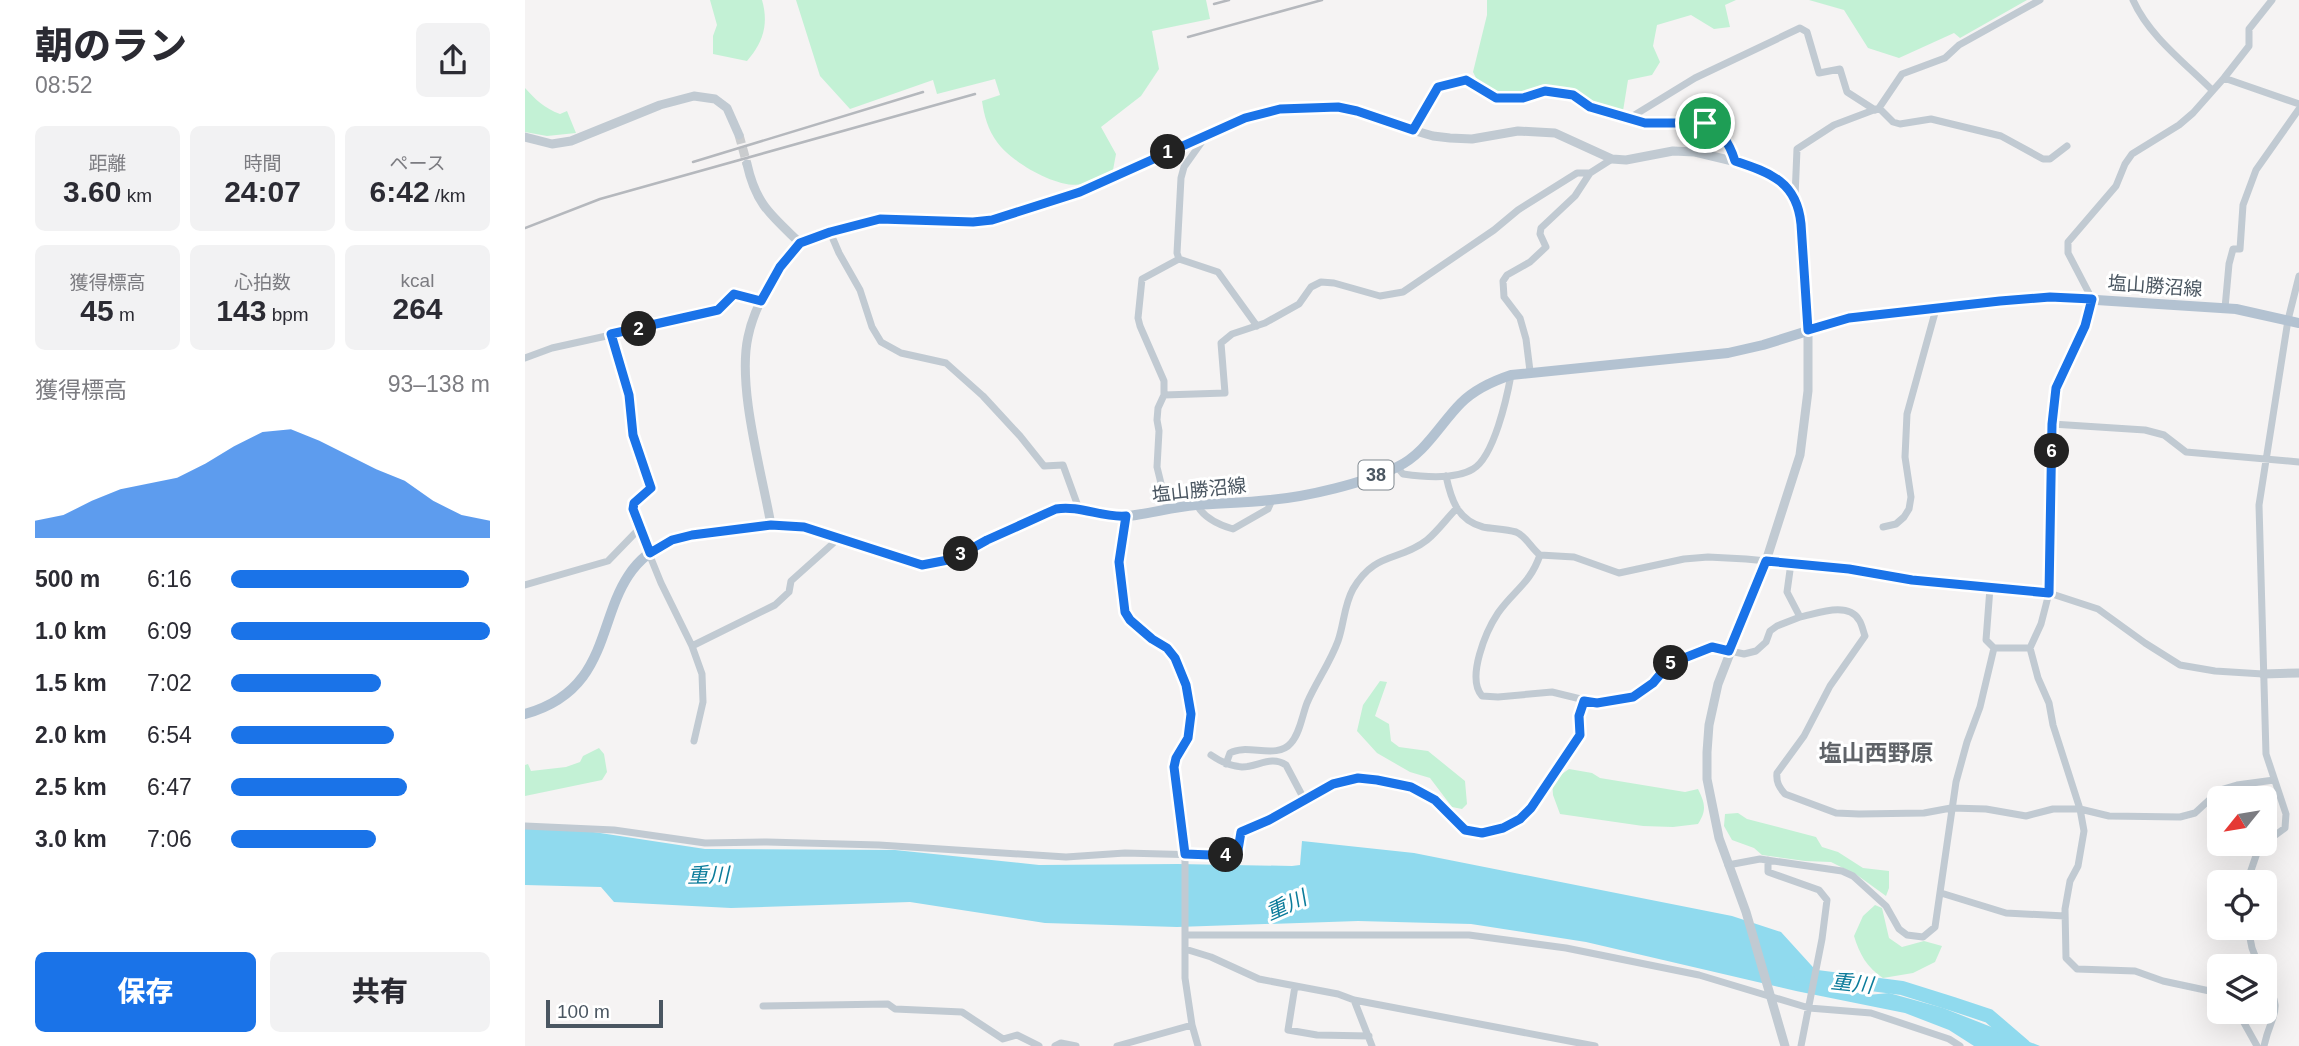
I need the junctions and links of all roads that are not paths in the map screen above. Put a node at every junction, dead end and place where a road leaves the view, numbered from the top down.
1 (2040, 0) edge
2 (2133, 0) edge
3 (2272, 0) edge
4 (2224, 78) junction
5 (2212, 90) junction
6 (2299, 106) edge
7 (1877, 109) junction
8 (1628, 119) junction
9 (1413, 130) junction
10 (739, 135) tunnel mouth
11 (1206, 136) junction
12 (525, 137) edge
13 (2067, 146) dead end
14 (1612, 159) junction
15 (1735, 161) junction
16 (747, 164) tunnel mouth
17 (1590, 173) junction
18 (1794, 197) junction
19 (830, 232) junction
20 (800, 243) junction
21 (1179, 259) junction
22 (2299, 276) edge
23 (2092, 299) junction
24 (761, 301) junction
25 (2225, 308) junction
26 (1936, 309) junction
27 (2294, 321) edge
28 (1257, 326) junction
29 (1808, 330) junction
30 (611, 334) junction
31 (525, 358) edge
32 (1530, 371) junction
33 (1511, 374) junction
34 (1164, 395) junction
35 (2052, 424) junction
36 (2266, 460) junction
37 (2299, 462) edge
38 (1397, 467) junction
39 (1446, 476) junction
40 (1272, 500) junction
41 (1196, 505) junction
42 (1167, 508) junction
43 (1457, 508) junction
44 (1079, 509) junction
45 (1126, 516) junction
46 (771, 525) junction
47 (1882, 527) dead end
48 (639, 529) junction
49 (839, 538) junction
50 (650, 553) junction
51 (1540, 555) junction
52 (1766, 561) junction
53 (1791, 563) junction
54 (525, 585) edge
55 (1990, 588) junction
56 (2049, 593) junction
57 (1800, 617) junction
58 (692, 646) junction
59 (1994, 648) junction
60 (2030, 648) junction
61 (1729, 651) junction
62 (2299, 673) edge
63 (2263, 674) junction
64 (1584, 701) junction
65 (525, 714) edge
66 (694, 741) dead end
67 (1211, 755) dead end
68 (1226, 764) junction
69 (2274, 780) junction
70 (1304, 799) junction
71 (1951, 808) junction
72 (2080, 808) junction
73 (525, 825) edge
74 (1185, 854) junction
75 (1768, 860) junction
76 (1728, 865) junction
77 (2251, 870) edge
78 (1941, 893) junction
79 (2065, 916) junction
80 (1185, 935) junction
81 (1185, 949) junction
82 (1295, 986) junction
83 (2207, 990) edge
84 (1770, 996) junction
85 (1354, 999) junction
86 (763, 1006) dead end
87 (1810, 1007) junction
88 (2246, 1024) edge
89 (2272, 1024) edge
90 (1192, 1025) junction
91 (1369, 1036) junction
92 (1039, 1046) edge
93 (1055, 1046) edge
94 (1076, 1046) edge
95 (1117, 1046) edge
96 (1198, 1046) edge
97 (1372, 1046) edge
98 (1595, 1046) edge
99 (1785, 1046) edge
100 (1801, 1046) edge
101 (1959, 1046) edge
102 (2257, 1046) edge
103 (2264, 1046) edge

1 - 7 street
2 - 5 street
3 - 4 street
4 - 5 street
4 - 6 street
5 - 23 street
6 - 25 street
7 - 8 street
7 - 13 street
7 - 18 street
8 - 9 street
8 - 15 street
9 - 11 street
9 - 14 street
10 - 12 street
11 - 19 street
11 - 21 street
14 - 15 street
14 - 17 street
15 - 18 street
16 - 20 street
17 - 28 street
17 - 32 street
18 - 29 street
19 - 20 street
19 - 44 street
20 - 24 street
21 - 28 street
21 - 34 street
22 - 27 street
23 - 25 main road, 塩山勝沼線 / 38
23 - 26 main road, 塩山勝沼線 / 38
23 - 35 street
24 - 30 street
24 - 46 street
25 - 27 main road, 塩山勝沼線 / 38
26 - 29 main road, 塩山勝沼線 / 38
26 - 47 street
27 - 36 street
28 - 34 street
29 - 32 main road, 塩山勝沼線 / 38
29 - 52 street
30 - 31 street
30 - 48 street
32 - 33 main road, 塩山勝沼線 / 38
33 - 38 main road, 塩山勝沼線 / 38
33 - 39 street, 38
34 - 42 street
35 - 36 street
35 - 56 street
36 - 37 street
36 - 63 street
38 - 39 street, 38
38 - 40 main road, 塩山勝沼線 / 38
39 - 43 street
40 - 41 main road, 塩山勝沼線 / 38
40 - 41 street
41 - 42 main road, 塩山勝沼線 / 38
42 - 45 main road, 塩山勝沼線 / 38
43 - 51 street
43 - 68 street
44 - 45 main road, 塩山勝沼線 / 38
44 - 49 main road, 塩山勝沼線 / 38
45 - 74 street
46 - 49 main road, 塩山勝沼線 / 38
46 - 50 main road, 塩山勝沼線 / 38
48 - 50 street
48 - 54 street
49 - 58 street
50 - 58 street
50 - 65 main road, 塩山勝沼線 / 38
51 - 52 street
51 - 64 street
52 - 53 street
52 - 61 street
53 - 55 street
53 - 57 street
55 - 56 street
55 - 59 street
56 - 60 street
56 - 63 street
57 - 61 street
57 - 71 street
58 - 66 street
59 - 60 street
59 - 71 street
60 - 72 street
61 - 64 street
61 - 76 street
62 - 63 street
63 - 69 street
64 - 70 street
67 - 68 street
68 - 70 street
69 - 72 street
69 - 77 street
70 - 74 street
71 - 72 street
71 - 78 street
72 - 79 street
73 - 74 street
74 - 80 street
75 - 76 street
75 - 78 street
75 - 87 street
76 - 84 street
78 - 79 street
79 - 83 street
80 - 81 street
80 - 84 street
81 - 82 street
81 - 90 street
82 - 85 street
82 - 91 street
84 - 87 street
84 - 99 street
85 - 91 street
85 - 98 street
86 - 92 street
87 - 100 street
87 - 101 street
88 - 102 street
89 - 103 street
90 - 95 street
90 - 96 street
91 - 97 street
93 - 94 street

